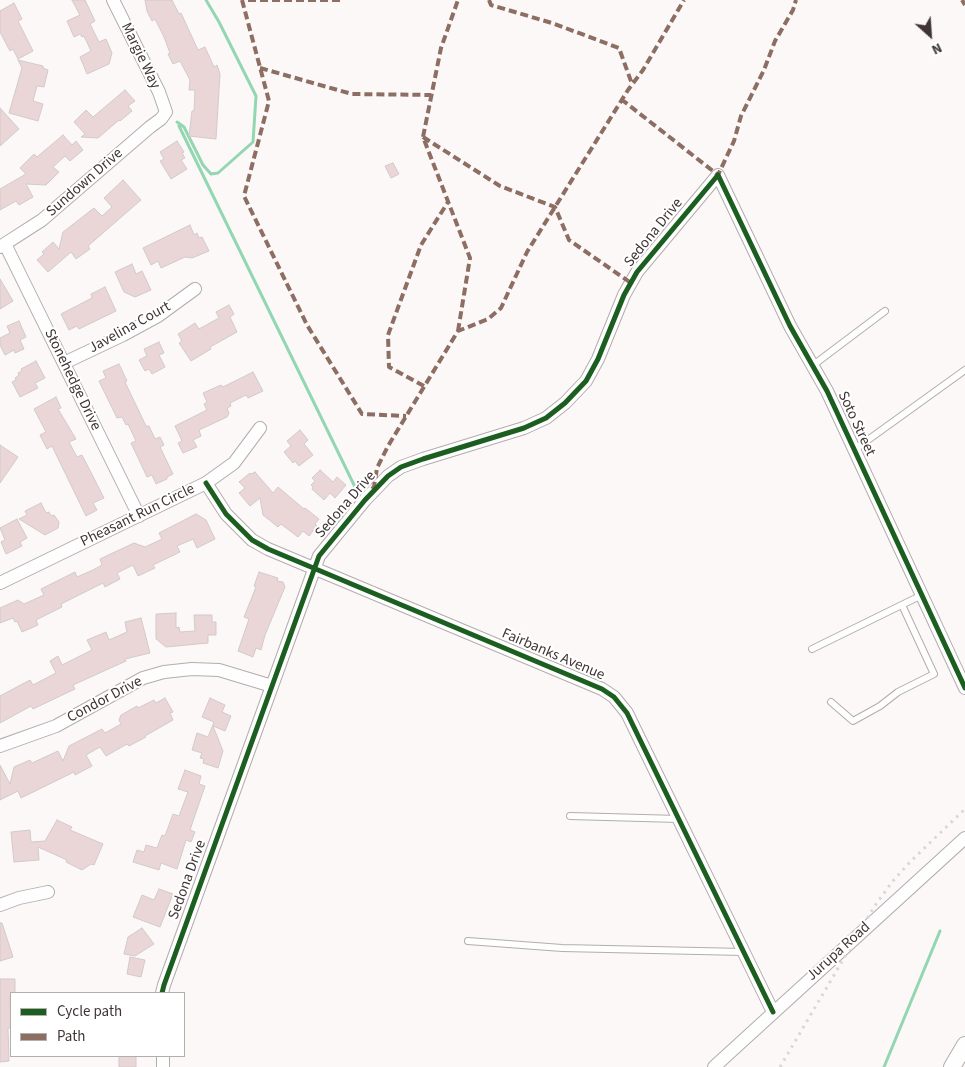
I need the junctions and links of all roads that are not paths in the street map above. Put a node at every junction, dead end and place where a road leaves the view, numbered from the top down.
1 (113, 0) edge
2 (166, 112) joint
3 (718, 175) joint
4 (3, 245) edge
5 (195, 289) dead end
6 (885, 311) dead end
7 (64, 363) junction
8 (812, 366) junction
9 (965, 370) edge
10 (260, 428) dead end
11 (854, 450) junction
12 (206, 483) junction
13 (139, 516) junction
14 (314, 568) junction
15 (0, 583) edge
16 (922, 595) junction
17 (902, 605) junction
18 (812, 649) dead end
19 (272, 686) junction
20 (965, 688) edge
21 (831, 702) dead end
22 (0, 746) edge
23 (570, 816) dead end
24 (679, 820) junction
25 (965, 838) edge
26 (48, 892) dead end
27 (0, 905) edge
28 (468, 941) dead end
29 (744, 952) junction
30 (162, 992) edge
31 (773, 1012) junction
32 (965, 1045) edge
33 (714, 1067) edge
34 (952, 1067) edge

1 - 2 street, Margie Way
2 - 4 street, Sundown Drive
3 - 8 street, Soto Street
3 - 14 street, Sedona Drive
4 - 7 street, Stonehedge Drive
5 - 7 street, Javelina Court
6 - 8 lane
7 - 13 street, Stonehedge Drive
8 - 11 street, Soto Street
9 - 11 lane
10 - 12 street, Pheasant Run Circle
11 - 16 street, Soto Street
12 - 13 street, Pheasant Run Circle
12 - 14 street, Fairbanks Avenue
13 - 15 street, Pheasant Run Circle
14 - 19 street, Sedona Drive
14 - 24 street, Fairbanks Avenue
16 - 17 lane
16 - 20 street, Soto Street
17 - 18 lane
17 - 21 lane
19 - 22 street, Condor Drive
19 - 30 street, Sedona Drive
23 - 24 lane
24 - 29 street, Fairbanks Avenue
25 - 31 street, Jurupa Road
26 - 27 street
28 - 29 lane
29 - 31 street, Fairbanks Avenue
31 - 33 street, Jurupa Road
32 - 34 street

